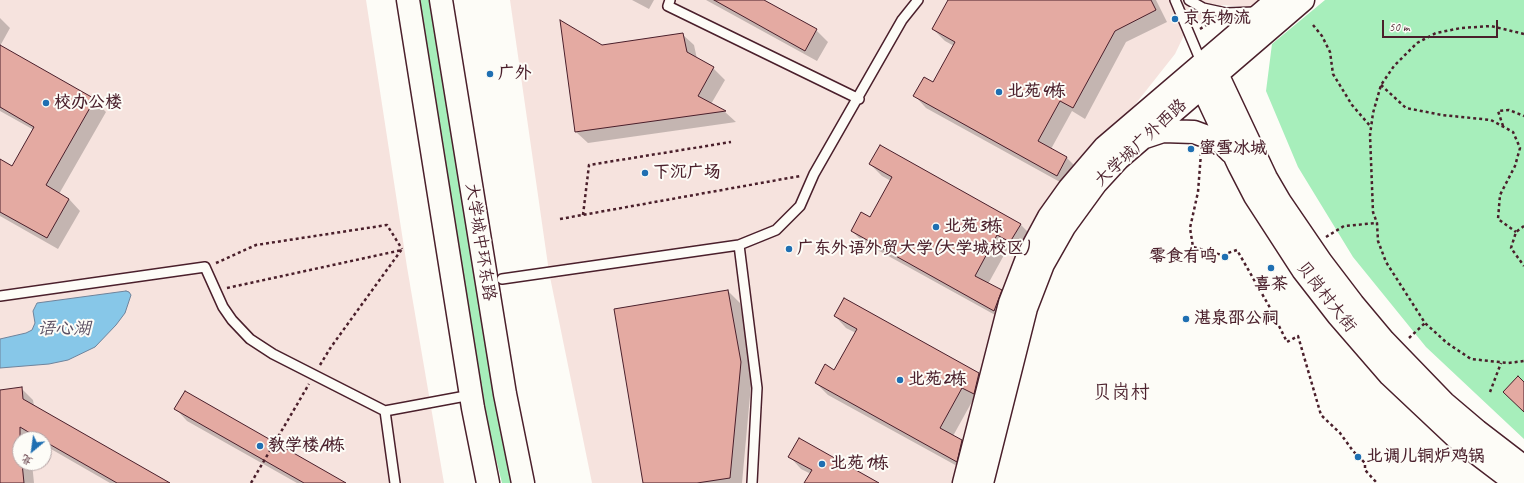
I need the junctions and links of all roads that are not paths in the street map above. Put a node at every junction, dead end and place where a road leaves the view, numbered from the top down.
1 (408, 0) edge
2 (441, 0) edge
3 (670, 0) edge
4 (918, 0) edge
5 (1175, 0) edge
6 (1189, 0) edge
7 (1303, 0) edge
8 (1275, 2) edge
9 (1207, 75) junction
10 (859, 99) junction
11 (1140, 139) junction
12 (1232, 153) junction
13 (739, 245) junction
14 (502, 279) dead end
15 (0, 296) edge
16 (471, 395) junction
17 (385, 411) junction
18 (1524, 467) edge
19 (396, 483) edge
20 (488, 483) edge
21 (523, 483) edge
22 (752, 483) edge
23 (964, 483) edge
24 (982, 483) edge
25 (1516, 483) edge

1 - 16 main road, 大学城中环东路
2 - 21 main road, 大学城中环东路
3 - 10 lane
4 - 10 lane
5 - 9 lane, 贝岗村大街
6 - 8 lane
7 - 9 main road, 大学城广外西路
8 - 9 main road, 大学城广外西路
9 - 11 main road, 大学城广外西路
9 - 12 main road, 贝岗村大街
9 - 18 main road, 贝岗村大街
9 - 23 main road, 大学城广外西路
10 - 13 lane
11 - 12 main road
11 - 24 main road, 大学城广外西路
12 - 25 main road, 贝岗村大街
13 - 14 lane
13 - 22 lane
15 - 17 lane
16 - 17 lane
16 - 20 main road, 大学城中环东路
17 - 19 lane

